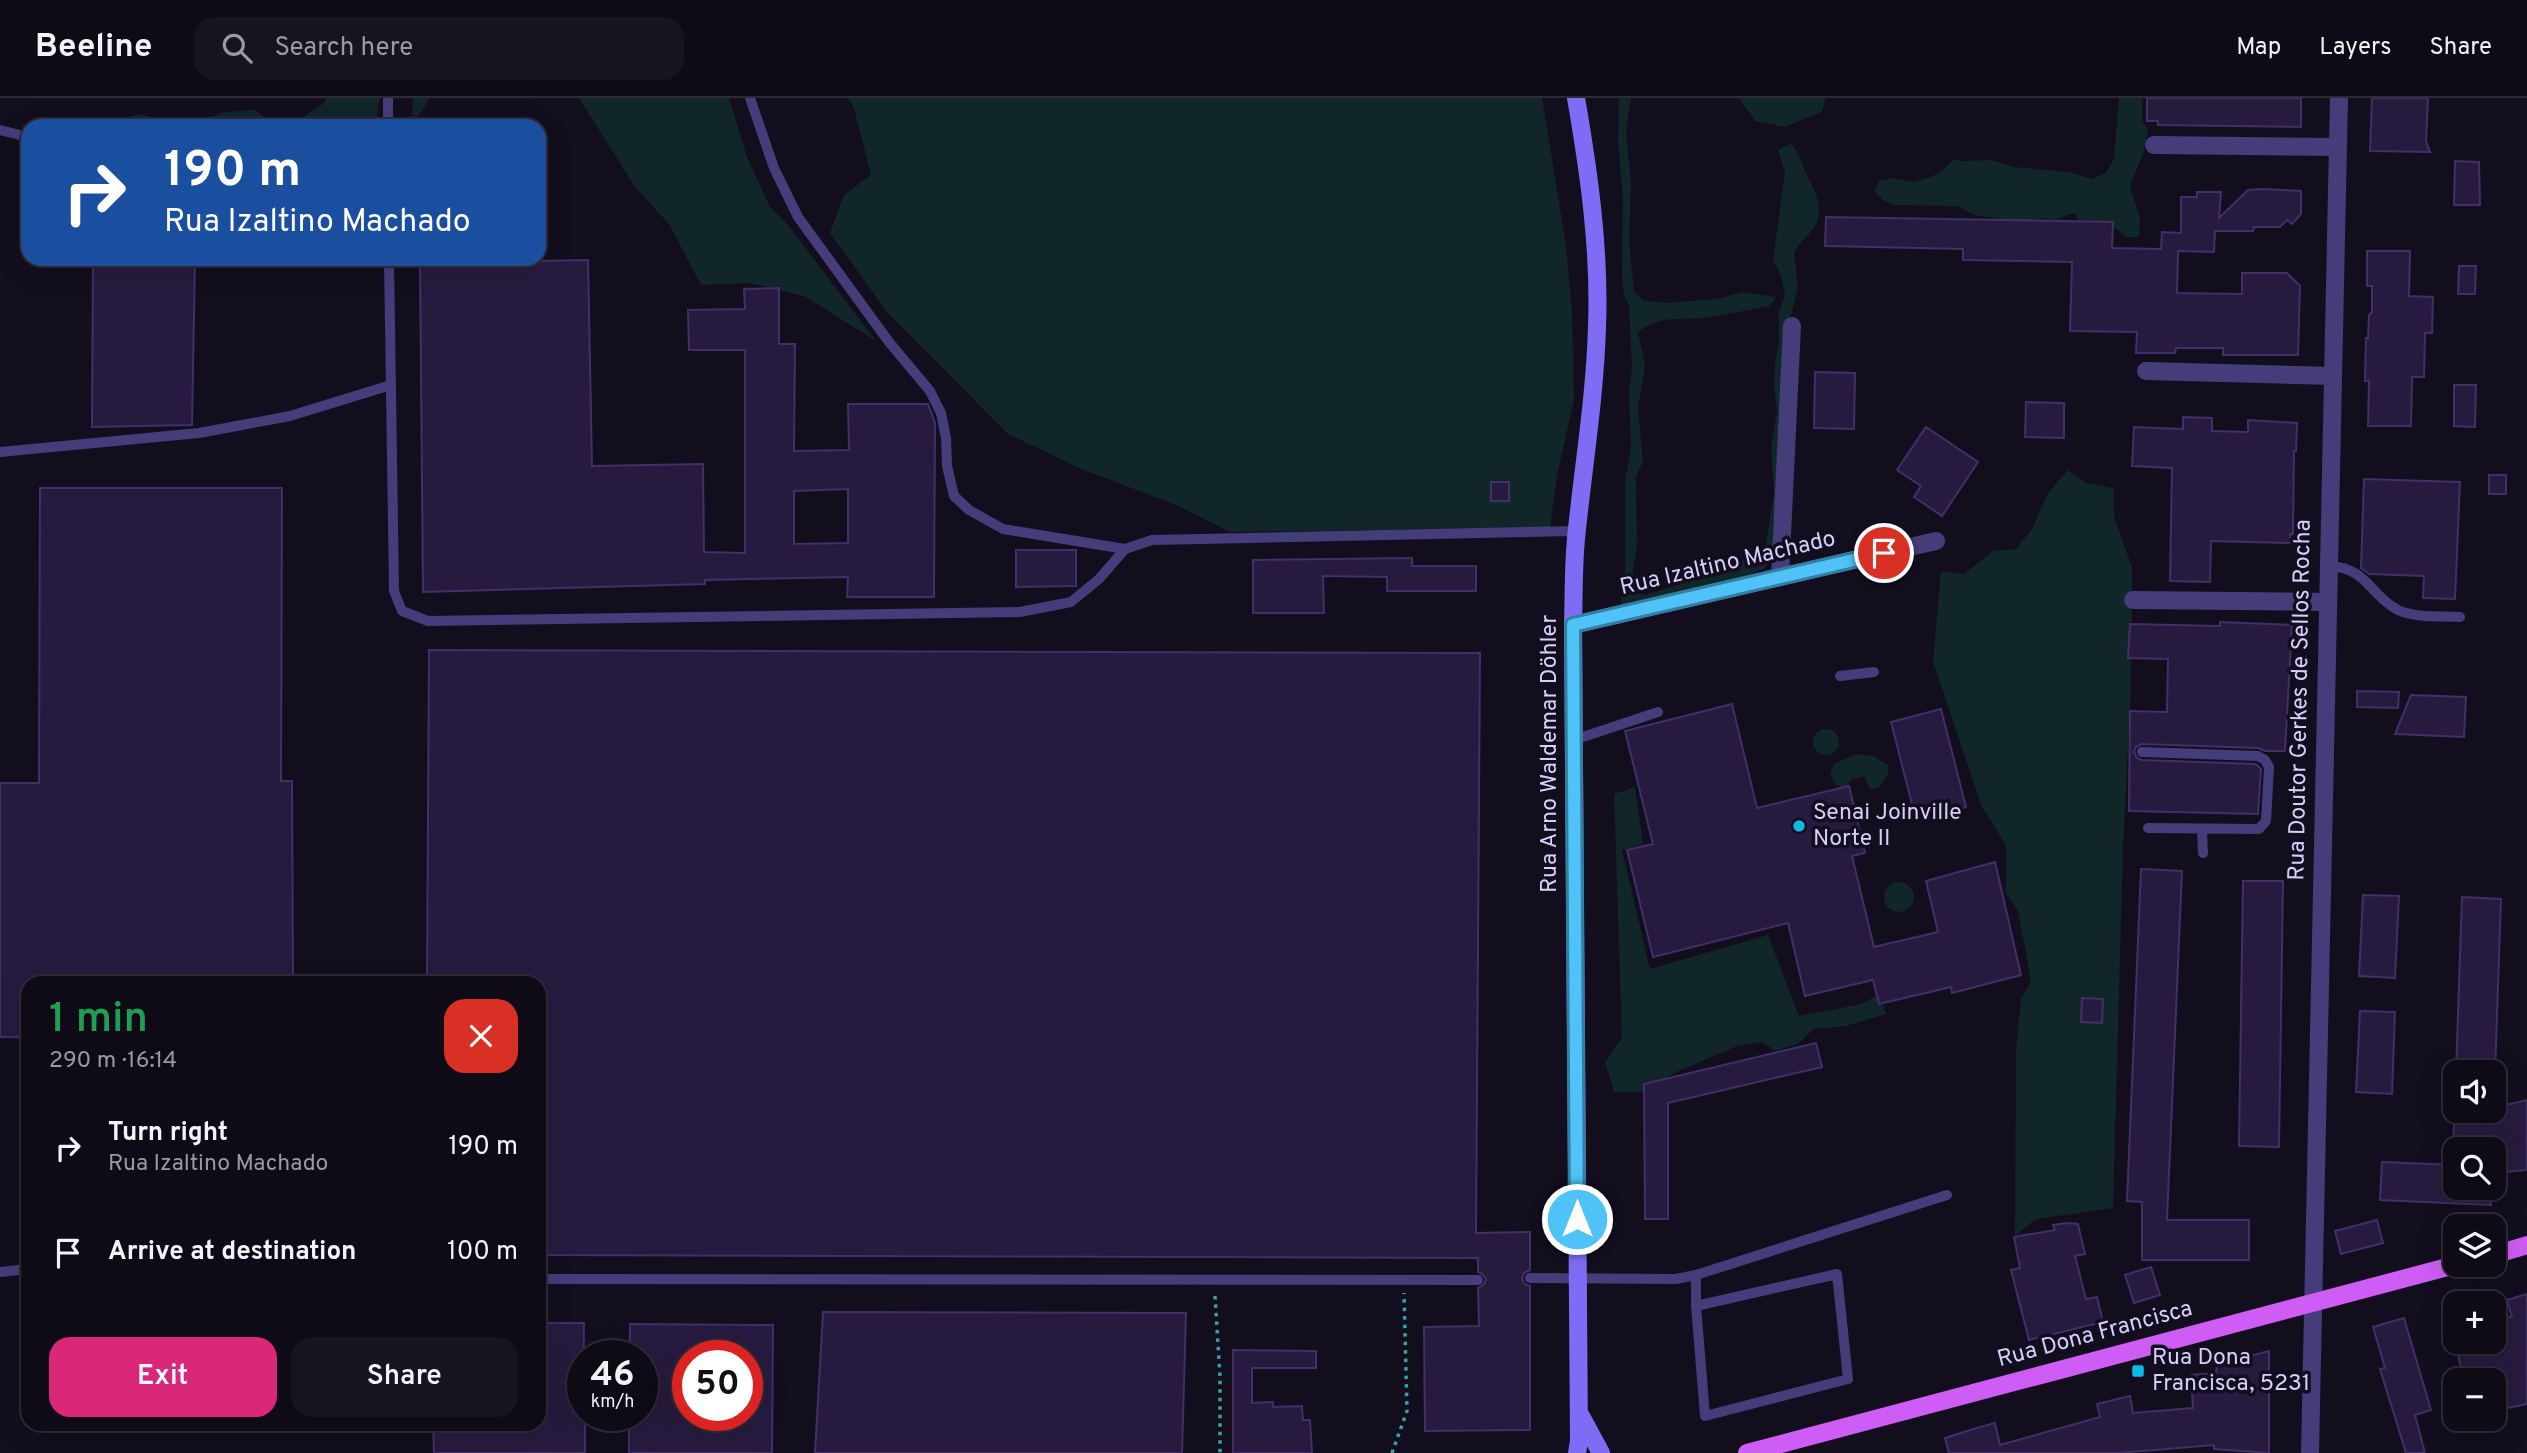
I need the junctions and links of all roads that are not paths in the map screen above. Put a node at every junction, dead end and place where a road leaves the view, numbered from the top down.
1 (388, 98) edge
2 (750, 98) edge
3 (1576, 98) edge
4 (2339, 98) edge
5 (388, 119) edge
6 (0, 130) edge
7 (21, 135) edge
8 (2154, 145) dead end
9 (2338, 147) junction
10 (389, 266) edge
11 (1792, 326) dead end
12 (2146, 371) dead end
13 (2333, 376) junction
14 (391, 385) junction
15 (0, 452) edge
16 (1576, 531) junction
17 (1936, 541) dead end
18 (1125, 549) junction
19 (2329, 566) junction
20 (1780, 577) junction
21 (2133, 600) dead end
22 (2328, 602) junction
23 (2460, 617) dead end
24 (1573, 625) junction
25 (1874, 672) dead end
26 (1840, 676) dead end
27 (1658, 712) dead end
28 (1574, 740) junction
29 (2142, 752) dead end
30 (2148, 828) dead end
31 (2202, 830) junction
32 (2203, 853) dead end
33 (1947, 1195) dead end
34 (2527, 1245) edge
35 (2506, 1251) edge
36 (2443, 1268) edge
37 (21, 1270) edge
38 (0, 1272) edge
39 (1696, 1275) junction
40 (1530, 1278) dead end
41 (546, 1279) edge
42 (1478, 1280) dead end
43 (1578, 1280) junction
44 (2313, 1303) junction
45 (1696, 1306) junction
46 (1579, 1412) junction
47 (1782, 1448) edge
48 (1577, 1453) edge
49 (1601, 1453) edge
50 (1747, 1453) edge
51 (2310, 1453) edge

1 - 5 lane
2 - 18 lane
3 - 16 main road, Rua Arno Waldemar Döhler
4 - 9 street, Rua Doutor Gerkes de Sellos Rocha
6 - 7 lane
8 - 9 street
9 - 13 street, Rua Doutor Gerkes de Sellos Rocha
10 - 14 lane
11 - 20 street
12 - 13 street
13 - 19 street, Rua Doutor Gerkes de Sellos Rocha
14 - 15 lane
14 - 18 lane
16 - 18 lane
16 - 24 main road, Rua Arno Waldemar Döhler
17 - 20 street, Rua Izaltino Machado
19 - 22 street, Rua Doutor Gerkes de Sellos Rocha
19 - 23 lane
20 - 24 street, Rua Izaltino Machado
21 - 22 street
22 - 44 street, Rua Doutor Gerkes de Sellos Rocha
24 - 28 main road, Rua Arno Waldemar Döhler
25 - 26 lane
27 - 28 lane
28 - 43 main road, Rua Arno Waldemar Döhler
29 - 31 lane
30 - 31 lane
31 - 32 lane
33 - 39 lane
34 - 35 main road
36 - 44 main road, Rua Dona Francisca
37 - 38 lane
39 - 43 lane
39 - 45 lane
40 - 43 lane
41 - 42 lane
43 - 46 main road, Rua Arno Waldemar Döhler
44 - 47 main road, Rua Dona Francisca
44 - 51 street, Rua Doutor Gerkes de Sellos Rocha
45 - 45 lane
46 - 48 main road, Rua Arno Waldemar Döhler
46 - 49 main road, Rua Arno Waldemar Döhler
47 - 50 main road, Rua Dona Francisca

